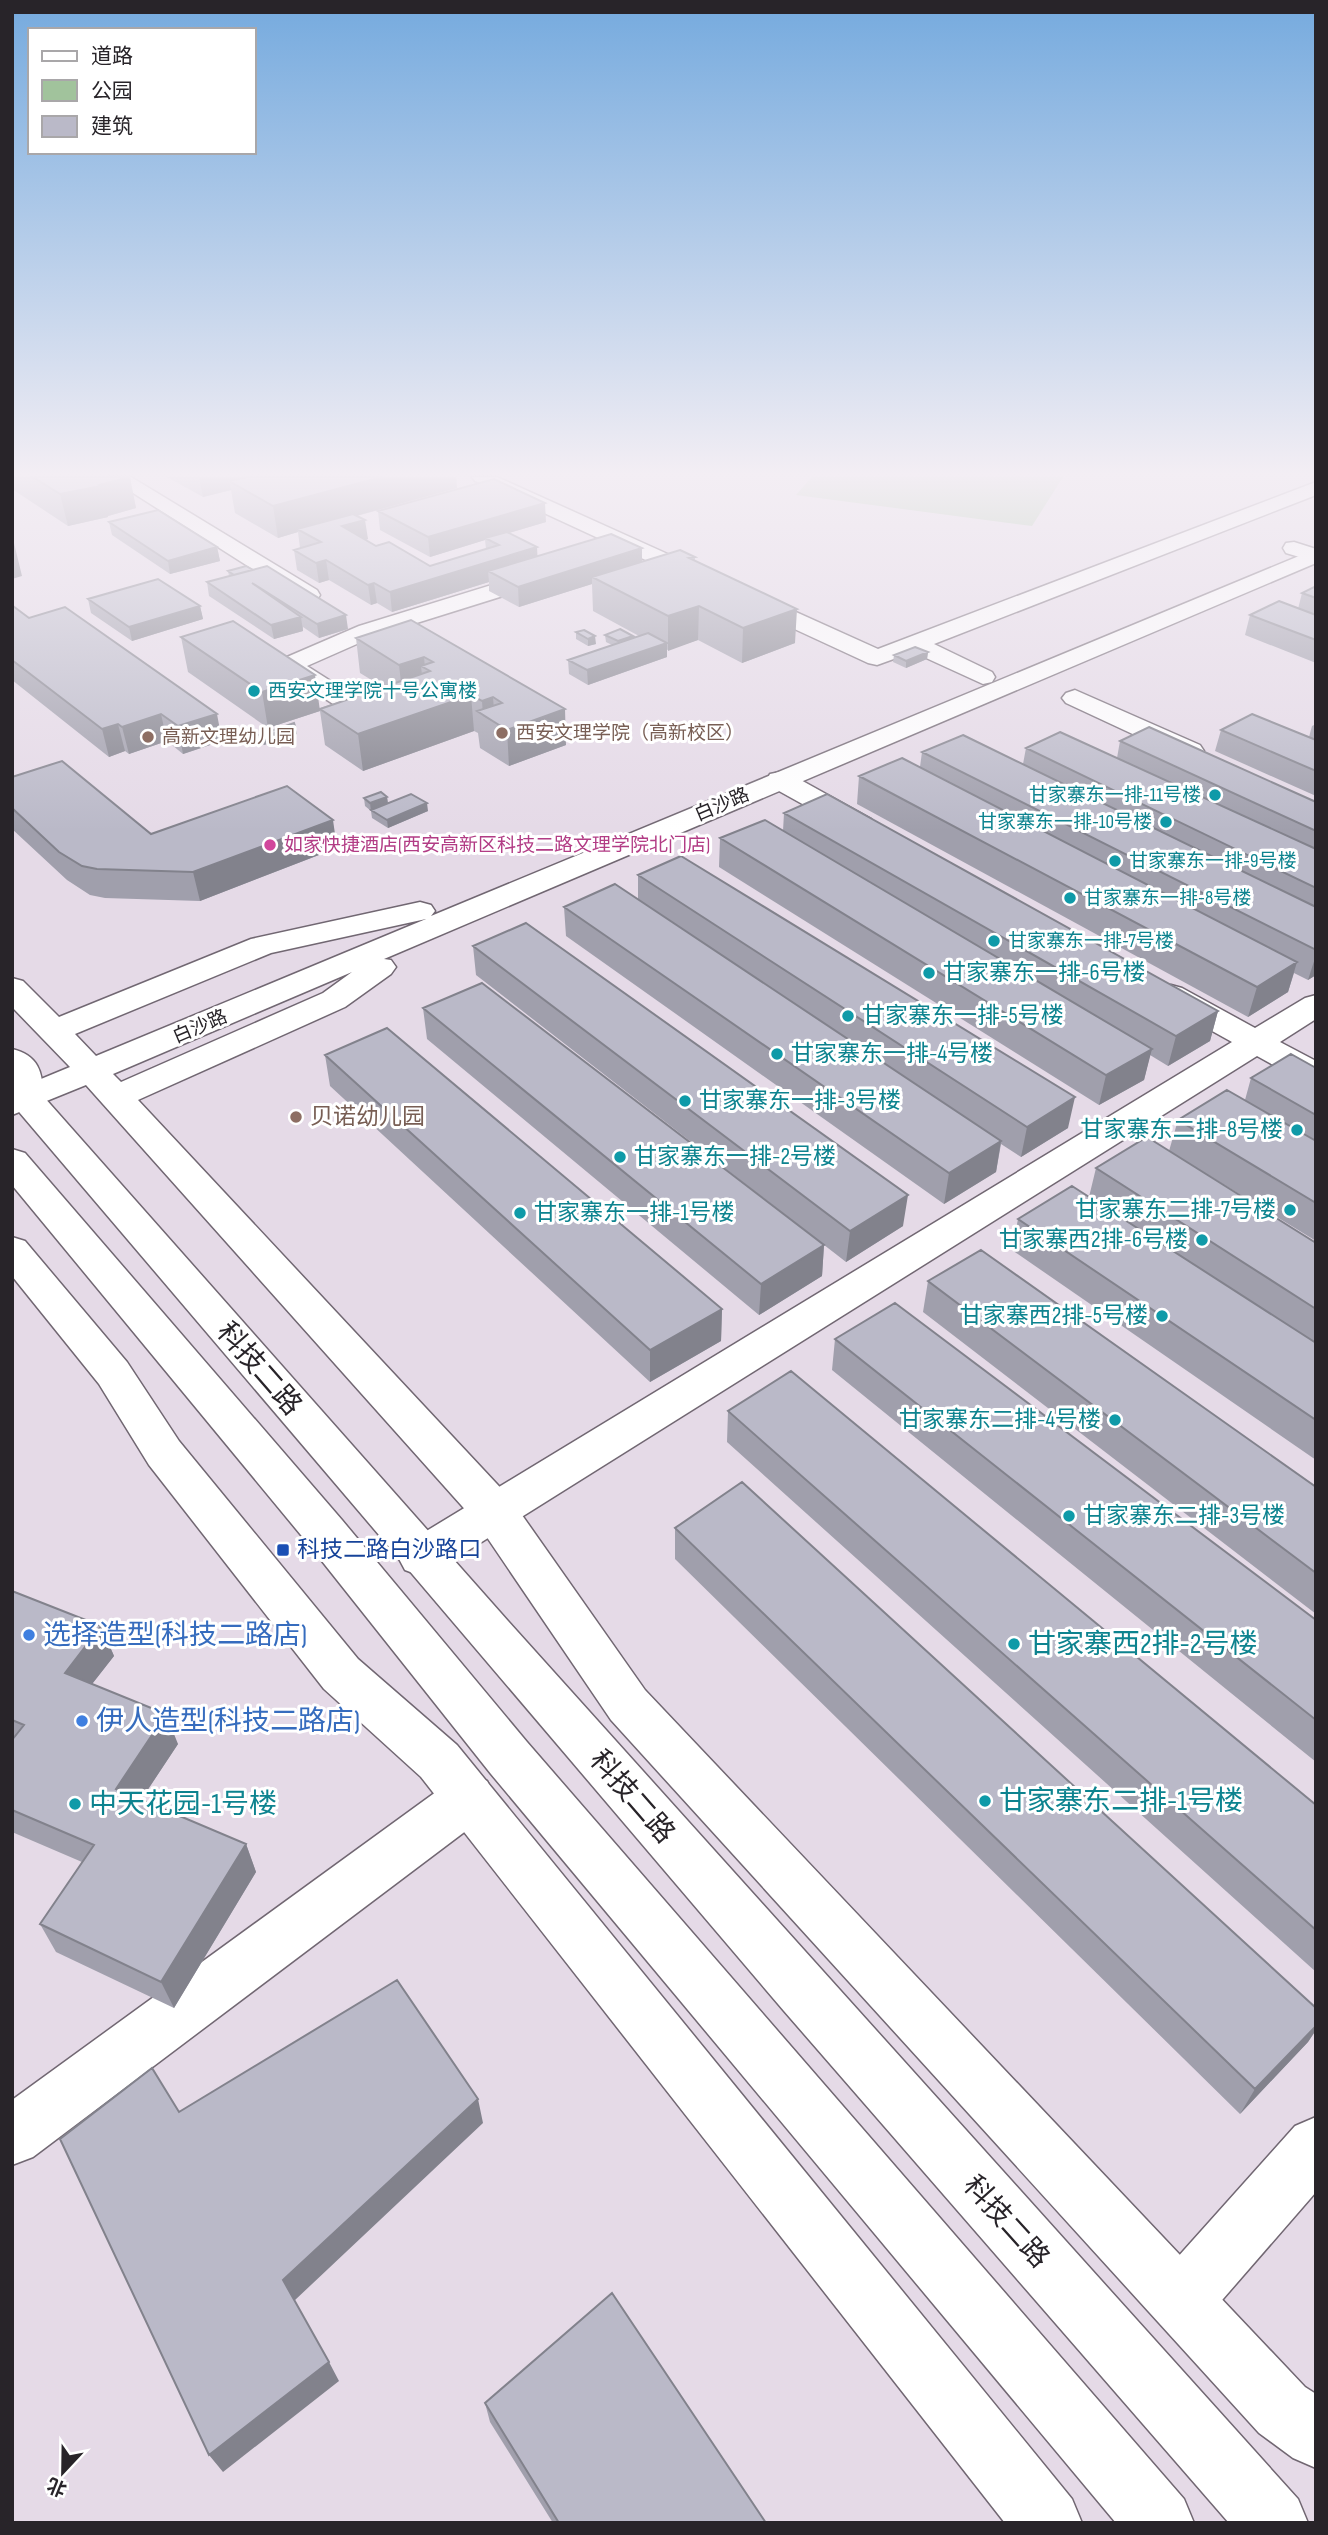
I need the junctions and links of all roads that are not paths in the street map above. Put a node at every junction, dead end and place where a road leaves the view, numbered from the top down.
1 (311, 595) edge
2 (481, 595) edge
3 (741, 595) edge
4 (1038, 595) edge
5 (1194, 595) edge
6 (1206, 595) edge
7 (367, 631) junction
8 (914, 643) junction
9 (983, 677) junction
10 (1075, 698) dead end
11 (375, 720) edge
12 (1214, 761) edge
13 (780, 780) junction
14 (890, 841) edge
15 (429, 918) junction
16 (1147, 982) edge
17 (12, 988) edge
18 (1316, 1005) edge
19 (1257, 1042) junction
20 (84, 1063) junction
21 (1316, 1075) edge
22 (18, 1083) edge
23 (12, 1161) edge
24 (12, 1250) edge
25 (494, 1511) junction
26 (421, 1556) junction
27 (469, 1798) junction
28 (12, 2136) edge
29 (1316, 2147) edge
30 (1181, 2300) junction
31 (1316, 2435) edge
32 (1048, 2523) edge
33 (1160, 2523) edge
34 (1275, 2523) edge

1 - 7 street
2 - 7 street
3 - 8 street
4 - 8 street
5 - 9 street, 白沙路
6 - 13 street, 白沙路
7 - 11 street
8 - 9 street
9 - 15 street, 白沙路
10 - 12 street
13 - 14 street
13 - 15 street, 白沙路
15 - 20 street
15 - 20 street
16 - 19 street
17 - 20 street
18 - 19 street
19 - 21 street
19 - 25 street
20 - 22 street
20 - 25 street
22 - 26 street, 科技二路
23 - 33 street
24 - 27 street
25 - 26 street
25 - 30 street
26 - 34 street, 科技二路
27 - 28 street
27 - 32 street
29 - 30 street
30 - 31 street

